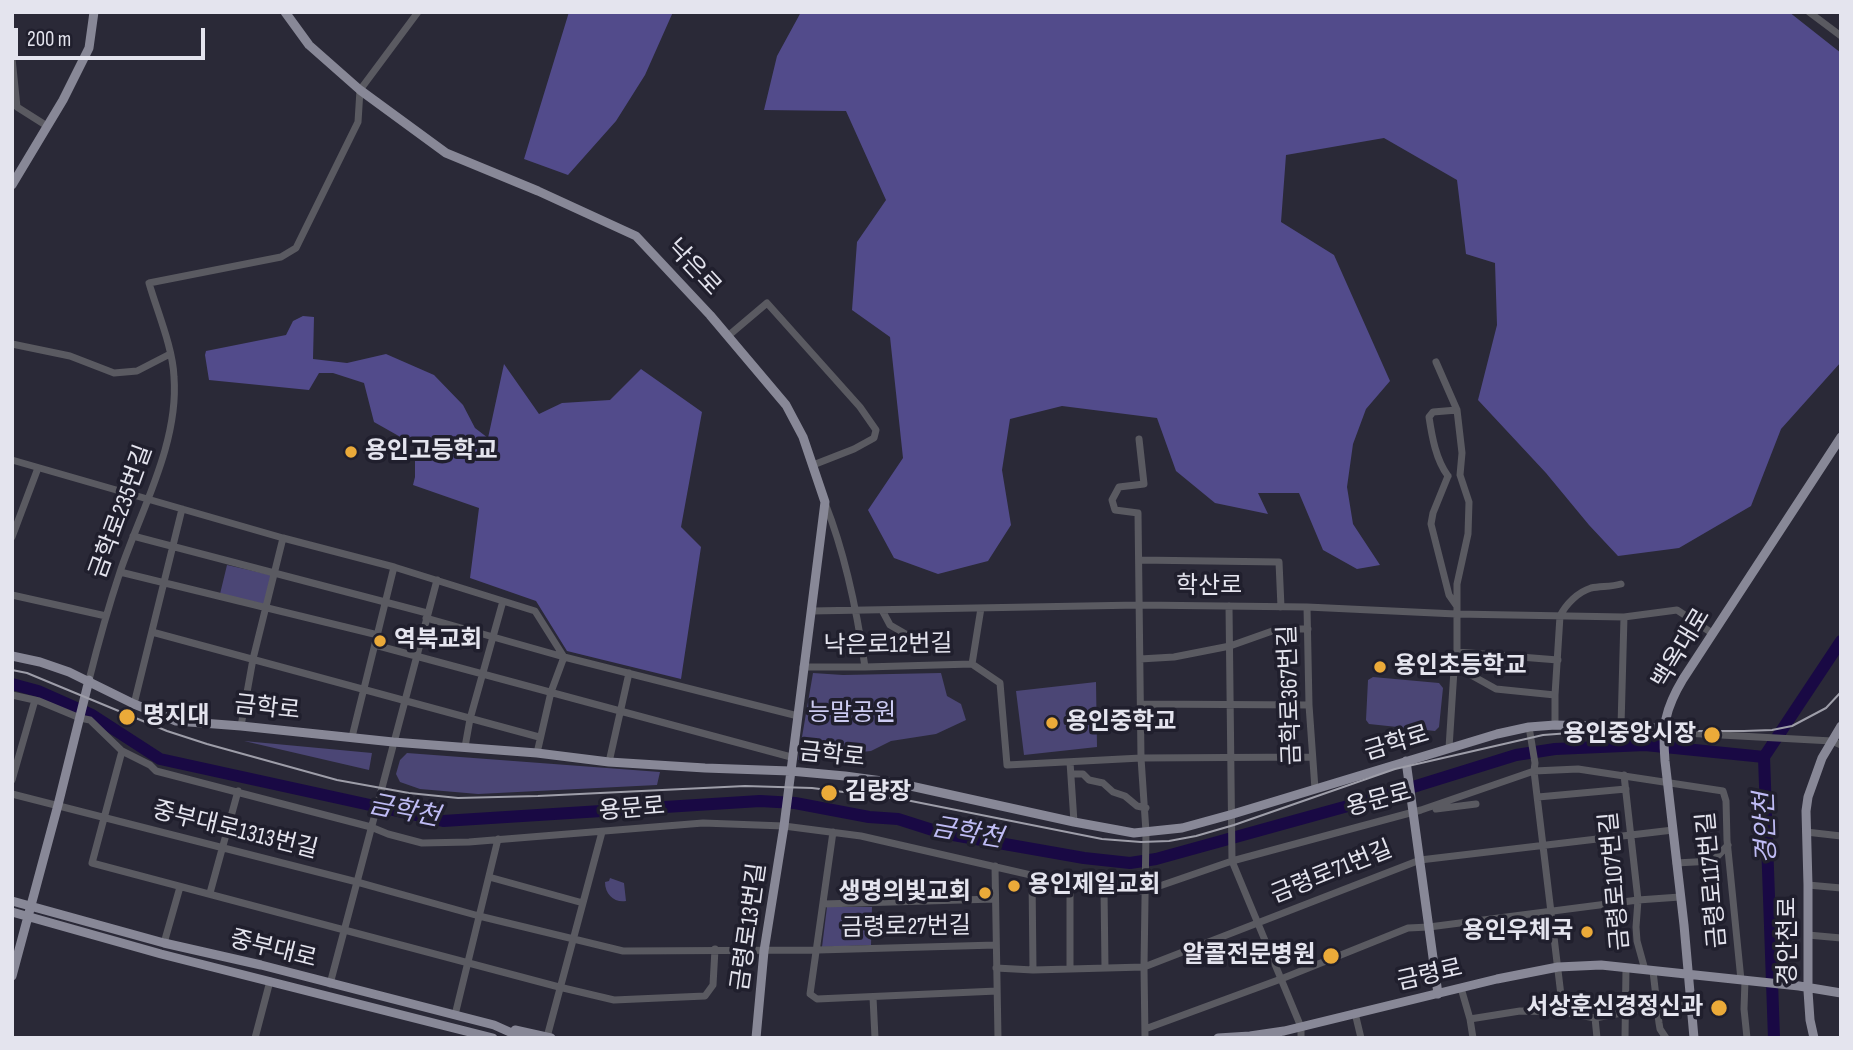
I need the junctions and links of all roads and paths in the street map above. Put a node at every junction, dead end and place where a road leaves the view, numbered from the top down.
1 (94, 12) edge
2 (285, 12) edge
3 (418, 12) edge
4 (1809, 12) edge
5 (1841, 36) edge
6 (12, 58) edge
7 (360, 90) junction
8 (47, 126) junction
9 (12, 186) edge
10 (728, 336) junction
11 (12, 344) edge
12 (170, 354) junction
13 (1436, 362) dead end
14 (1457, 410) junction
15 (1841, 437) edge
16 (1139, 439) dead end
17 (12, 460) edge
18 (813, 465) junction
19 (38, 468) junction
20 (1460, 475) junction
21 (1448, 476) junction
22 (147, 500) junction
23 (825, 502) junction
24 (182, 509) junction
25 (133, 536) junction
26 (12, 537) edge
27 (283, 538) junction
28 (173, 547) junction
29 (1139, 560) junction
30 (394, 567) junction
31 (120, 572) junction
32 (274, 573) junction
33 (437, 580) junction
34 (164, 583) junction
35 (1621, 584) dead end
36 (12, 595) edge
37 (503, 601) junction
38 (386, 602) junction
39 (1139, 606) junction
40 (1229, 606) junction
41 (1281, 607) junction
42 (1307, 607) junction
43 (265, 608) junction
44 (981, 608) junction
45 (882, 610) junction
46 (1456, 610) junction
47 (811, 611) junction
48 (857, 611) junction
49 (1560, 615) junction
50 (106, 616) junction
51 (426, 616) junction
52 (1624, 617) junction
53 (1308, 629) junction
54 (152, 632) junction
55 (1712, 633) junction
56 (377, 635) junction
57 (493, 637) junction
58 (916, 640) dead end
59 (375, 645) junction
60 (1230, 646) junction
61 (1457, 652) junction
62 (12, 656) edge
63 (416, 656) junction
64 (564, 657) junction
65 (253, 659) junction
66 (1140, 659) junction
67 (1558, 660) junction
68 (972, 664) junction
69 (803, 667) junction
70 (865, 667) junction
71 (1454, 670) junction
72 (483, 673) junction
73 (629, 673) junction
74 (88, 685) junction
75 (364, 689) junction
76 (551, 692) junction
77 (12, 695) edge
78 (1555, 695) junction
79 (405, 699) junction
80 (35, 700) junction
81 (134, 704) junction
82 (1141, 704) junction
83 (1230, 704) junction
84 (1309, 705) junction
85 (620, 711) junction
86 (798, 716) junction
87 (80, 717) junction
88 (470, 719) junction
89 (1555, 725) junction
90 (241, 726) junction
91 (1621, 726) junction
92 (1841, 726) edge
93 (1529, 727) junction
94 (1663, 731) junction
95 (352, 737) junction
96 (539, 737) junction
97 (393, 742) junction
98 (1832, 743) edge
99 (465, 747) junction
100 (1449, 748) junction
101 (16, 749) edge
102 (122, 751) junction
103 (537, 753) junction
104 (791, 757) junction
105 (1312, 757) junction
106 (1141, 758) junction
107 (1231, 758) junction
108 (610, 762) junction
109 (1070, 762) junction
110 (1406, 762) junction
111 (1535, 767) junction
112 (790, 771) junction
113 (1071, 774) junction
114 (1625, 775) junction
115 (12, 780) edge
116 (1667, 781) junction
117 (1314, 785) junction
118 (1626, 789) junction
119 (238, 792) junction
120 (12, 794) edge
121 (1538, 797) junction
122 (1476, 804) dead end
123 (58, 805) junction
124 (1146, 808) junction
125 (1415, 808) junction
126 (1233, 814) junction
127 (104, 817) junction
128 (1074, 822) junction
129 (784, 824) junction
130 (371, 827) junction
131 (1672, 830) junction
132 (602, 832) junction
133 (833, 832) junction
134 (1806, 832) junction
135 (1145, 834) junction
136 (1632, 835) junction
137 (1841, 836) edge
138 (498, 839) junction
139 (1728, 845) junction
140 (1544, 846) junction
141 (223, 847) junction
142 (1419, 860) junction
143 (1232, 861) junction
144 (1676, 863) junction
145 (995, 866) junction
146 (1032, 875) junction
147 (489, 877) junction
148 (1841, 880) edge
149 (357, 882) junction
150 (1070, 884) junction
151 (1808, 885) junction
152 (180, 887) junction
153 (1145, 887) junction
154 (1829, 887) junction
155 (1841, 888) edge
156 (1104, 889) junction
157 (210, 893) junction
158 (1680, 897) junction
159 (995, 899) junction
160 (1638, 900) junction
161 (12, 901) edge
162 (583, 903) junction
163 (824, 904) junction
164 (32, 906) junction
165 (12, 912) edge
166 (1552, 912) junction
167 (29, 916) junction
168 (479, 916) junction
169 (1258, 923) junction
170 (1429, 928) junction
171 (344, 930) junction
172 (1808, 935) junction
173 (573, 938) junction
174 (1841, 938) edge
175 (164, 943) junction
176 (996, 945) junction
177 (715, 949) junction
178 (818, 950) junction
179 (764, 951) junction
180 (468, 963) junction
181 (1144, 967) junction
182 (1558, 967) junction
183 (996, 968) junction
184 (1105, 968) junction
185 (1626, 968) junction
186 (1070, 969) junction
187 (1033, 970) junction
188 (1649, 970) junction
189 (1688, 974) junction
190 (12, 976) edge
191 (1281, 979) junction
192 (1743, 980) junction
193 (270, 981) junction
194 (330, 984) junction
195 (1804, 986) junction
196 (559, 988) junction
197 (1461, 988) junction
198 (997, 991) junction
199 (1841, 993) edge
200 (1438, 994) junction
201 (873, 997) junction
202 (1690, 1000) junction
203 (1656, 1006) junction
204 (1563, 1012) junction
205 (1625, 1012) junction
206 (1355, 1013) junction
207 (455, 1015) junction
208 (1470, 1018) junction
209 (1595, 1018) junction
210 (494, 1025) junction
211 (1301, 1027) junction
212 (1145, 1029) junction
213 (1286, 1034) edge
214 (549, 1037) edge
215 (255, 1038) edge
216 (494, 1038) edge
217 (523, 1038) edge
218 (756, 1038) edge
219 (874, 1038) edge
220 (998, 1038) edge
221 (1145, 1038) edge
222 (1218, 1038) edge
223 (1301, 1038) edge
224 (1361, 1038) edge
225 (1473, 1038) edge
226 (1597, 1038) edge
227 (1625, 1038) edge
228 (1666, 1038) edge
229 (1694, 1038) edge
230 (1746, 1038) edge
231 (1814, 1038) edge

1 - 8 main road
2 - 7 main road, 낙은로
3 - 7 street
4 - 5 street
6 - 8 street
7 - 10 main road, 낙은로
7 - 12 street, 금학로235번길
8 - 9 main road
10 - 18 main road, 낙은로
10 - 18 street
11 - 12 street
12 - 22 street, 금학로235번길
13 - 14 street
14 - 20 street
14 - 21 street
15 - 55 main road, 백옥대로
16 - 29 street
17 - 19 street
18 - 23 main road, 낙은로
19 - 22 street
19 - 26 street
20 - 21 street
20 - 46 street
21 - 46 street
22 - 24 street
22 - 25 street, 금학로235번길
23 - 47 main road, 낙은로
23 - 48 street
24 - 27 street
24 - 28 street
25 - 28 street
25 - 31 street, 금학로235번길
27 - 30 street
27 - 32 street
28 - 32 street
28 - 34 street
29 - 39 street
29 - 41 street
30 - 33 street
30 - 38 street
31 - 34 street
31 - 50 street, 금학로235번길
32 - 38 street
32 - 43 street
33 - 37 street
33 - 51 street
34 - 43 street
34 - 54 street
35 - 49 street
36 - 50 street
37 - 57 street
37 - 64 street
38 - 51 street
38 - 56 street
39 - 40 street, 학산로
39 - 44 street, 학산로
39 - 66 street
40 - 41 street, 학산로
40 - 60 street
41 - 42 street, 학산로
42 - 46 street, 학산로
42 - 53 street, 금학로367번길
43 - 56 street
43 - 65 street
44 - 45 street, 학산로
44 - 68 street
45 - 48 street, 학산로
45 - 58 street
46 - 49 street, 학산로
46 - 61 street
47 - 48 street, 학산로
47 - 69 main road, 낙은로
48 - 70 street
49 - 52 street, 학산로
49 - 67 street
50 - 74 street, 금학로235번길
51 - 57 street
51 - 63 street
52 - 55 street, 학산로
52 - 91 street
53 - 60 street
53 - 84 street, 금학로367번길
54 - 65 street
54 - 81 street
55 - 94 main road, 백옥대로
56 - 59 street
57 - 64 street
57 - 72 street
59 - 63 street
59 - 75 street
60 - 66 street
60 - 83 street
61 - 67 street
61 - 71 street
62 - 74 main road, 금학로
63 - 72 street
63 - 79 street
64 - 73 street
64 - 76 street
65 - 75 street
65 - 90 street
66 - 82 street
67 - 78 street
68 - 70 street, 낙은로12번길
68 - 109 street
69 - 70 street, 낙은로12번길
69 - 86 main road, 낙은로
71 - 78 street
71 - 100 street
72 - 76 street
72 - 88 street
73 - 85 street
73 - 86 street
74 - 81 main road, 금학로
74 - 87 main road
75 - 79 street
75 - 95 street
76 - 85 street
76 - 96 street
77 - 80 street, 용문로
78 - 89 street
79 - 88 street
79 - 97 street
80 - 87 street, 용문로
80 - 101 street
81 - 90 main road, 금학로
82 - 83 street
82 - 106 street
83 - 84 street
83 - 107 street
84 - 105 street, 금학로367번길
85 - 104 street
85 - 108 street
86 - 104 main road, 낙은로
87 - 102 street, 용문로
87 - 123 main road
88 - 96 street
88 - 99 street
89 - 91 main road, 금학로
89 - 93 main road, 금학로
90 - 95 main road, 금학로
91 - 94 main road, 금학로
92 - 98 main road, 경안천로
93 - 100 main road, 금학로
93 - 111 street
94 - 98 street, 금학로
94 - 116 main road, 백옥대로
95 - 97 main road, 금학로
96 - 103 street
97 - 99 main road, 금학로
97 - 130 street
98 - 134 main road, 경안천로
99 - 103 main road, 금학로
100 - 110 main road, 금학로
101 - 115 street
102 - 119 street, 용문로
102 - 127 street
103 - 108 main road, 금학로
104 - 112 main road, 낙은로
105 - 107 street
105 - 117 street, 금학로367번길
106 - 107 street
106 - 109 street
106 - 124 street
107 - 126 street
108 - 112 main road, 금학로
109 - 113 street
110 - 117 main road, 금학로
110 - 125 main road
111 - 114 street, 용문로
111 - 121 street
111 - 125 street, 용문로
112 - 128 main road, 금학로
112 - 129 main road, 금령로13번길
113 - 124 street
113 - 128 street
114 - 116 street, 용문로
114 - 118 street, 금령로107번길
116 - 131 main road, 백옥대로
116 - 139 street, 금령로117번길
117 - 126 main road, 금학로
118 - 121 street
118 - 136 street, 금령로107번길
119 - 130 street, 용문로
119 - 141 street
120 - 123 street, 중부대로1313번길
121 - 140 street
122 - 125 street
123 - 127 street, 중부대로1313번길
123 - 164 main road
124 - 135 street
125 - 142 main road
125 - 143 street, 용문로
126 - 135 main road, 금학로
126 - 143 street
127 - 141 street, 중부대로1313번길
127 - 152 street
128 - 135 main road, 금학로
129 - 132 street, 용문로
129 - 133 street, 용문로
129 - 179 main road, 금령로13번길
130 - 138 street, 용문로
130 - 149 street
131 - 136 street, 금령로71번길
131 - 144 main road, 백옥대로
132 - 138 street, 용문로
132 - 162 street
133 - 145 street, 용문로
133 - 163 street, 금령로27번길
134 - 137 street
134 - 151 main road, 경안천로
135 - 153 street
136 - 140 street, 금령로71번길
136 - 160 street, 금령로107번길
138 - 147 street
139 - 144 street
139 - 192 street, 금령로117번길
140 - 142 street, 금령로71번길
140 - 166 street
141 - 149 street, 중부대로1313번길
141 - 157 street
142 - 169 street, 금령로71번길
142 - 170 main road
143 - 153 street, 용문로
143 - 169 street, 금령로71번길
144 - 158 main road, 백옥대로
145 - 146 street, 용문로
145 - 159 street
146 - 150 street, 용문로
146 - 187 street
147 - 162 street
147 - 168 street
148 - 154 street
149 - 168 street, 중부대로1313번길
149 - 171 street
150 - 156 street, 용문로
150 - 186 street
151 - 154 street
151 - 172 main road, 경안천로
152 - 157 street
152 - 175 street
153 - 156 street, 용문로
153 - 181 street
154 - 155 street
156 - 184 street
157 - 171 street
158 - 160 street
158 - 189 main road, 백옥대로
159 - 163 street, 금령로27번길
159 - 176 street
160 - 166 street
160 - 188 street, 금령로107번길
161 - 164 main road, 중부대로
162 - 173 street
163 - 178 street, 금령로27번길
164 - 167 main road
164 - 175 main road, 중부대로
165 - 167 main road, 중부대로
166 - 170 street
166 - 182 street
167 - 190 main road
167 - 193 main road, 중부대로
168 - 173 street, 중부대로1313번길
168 - 180 street
169 - 181 street
169 - 191 street, 금령로71번길
170 - 191 street
170 - 200 main road
171 - 180 street
171 - 194 street
172 - 174 street
172 - 195 main road, 경안천로
173 - 177 street, 중부대로1313번길
173 - 196 street
175 - 194 main road, 중부대로
176 - 178 street, 금령로27번길
176 - 183 street
177 - 179 street, 중부대로1313번길
177 - 196 street
178 - 179 street, 중부대로1313번길
178 - 201 street, 금령로27번길
179 - 218 main road, 금령로13번길
180 - 196 street
180 - 207 street
181 - 184 street
181 - 212 street
182 - 185 main road, 금령로
182 - 197 main road, 금령로
182 - 204 street
183 - 187 street
183 - 198 street
184 - 186 street
185 - 188 main road, 금령로
185 - 205 street
186 - 187 street
188 - 189 main road, 금령로
188 - 203 street
189 - 192 main road, 금령로
189 - 202 main road, 백옥대로
191 - 211 street, 금령로71번길
191 - 212 street
192 - 195 main road, 금령로
192 - 230 street
193 - 215 street
193 - 216 main road, 중부대로
194 - 207 main road, 중부대로
195 - 199 main road
195 - 231 main road, 경안천로
196 - 214 street
197 - 200 main road, 금령로
197 - 208 street
198 - 201 street, 금령로27번길
198 - 220 street
200 - 206 main road, 금령로
201 - 219 street
202 - 203 street
202 - 229 main road, 백옥대로
203 - 205 street
203 - 228 street
204 - 208 street
204 - 209 street
205 - 209 street
205 - 227 street
206 - 211 main road, 금령로
206 - 224 street
207 - 210 main road, 중부대로
208 - 225 street
209 - 226 street
210 - 214 main road
210 - 217 main road, 중부대로
211 - 213 main road, 금령로
211 - 223 street
212 - 221 street
213 - 222 main road, 금령로

